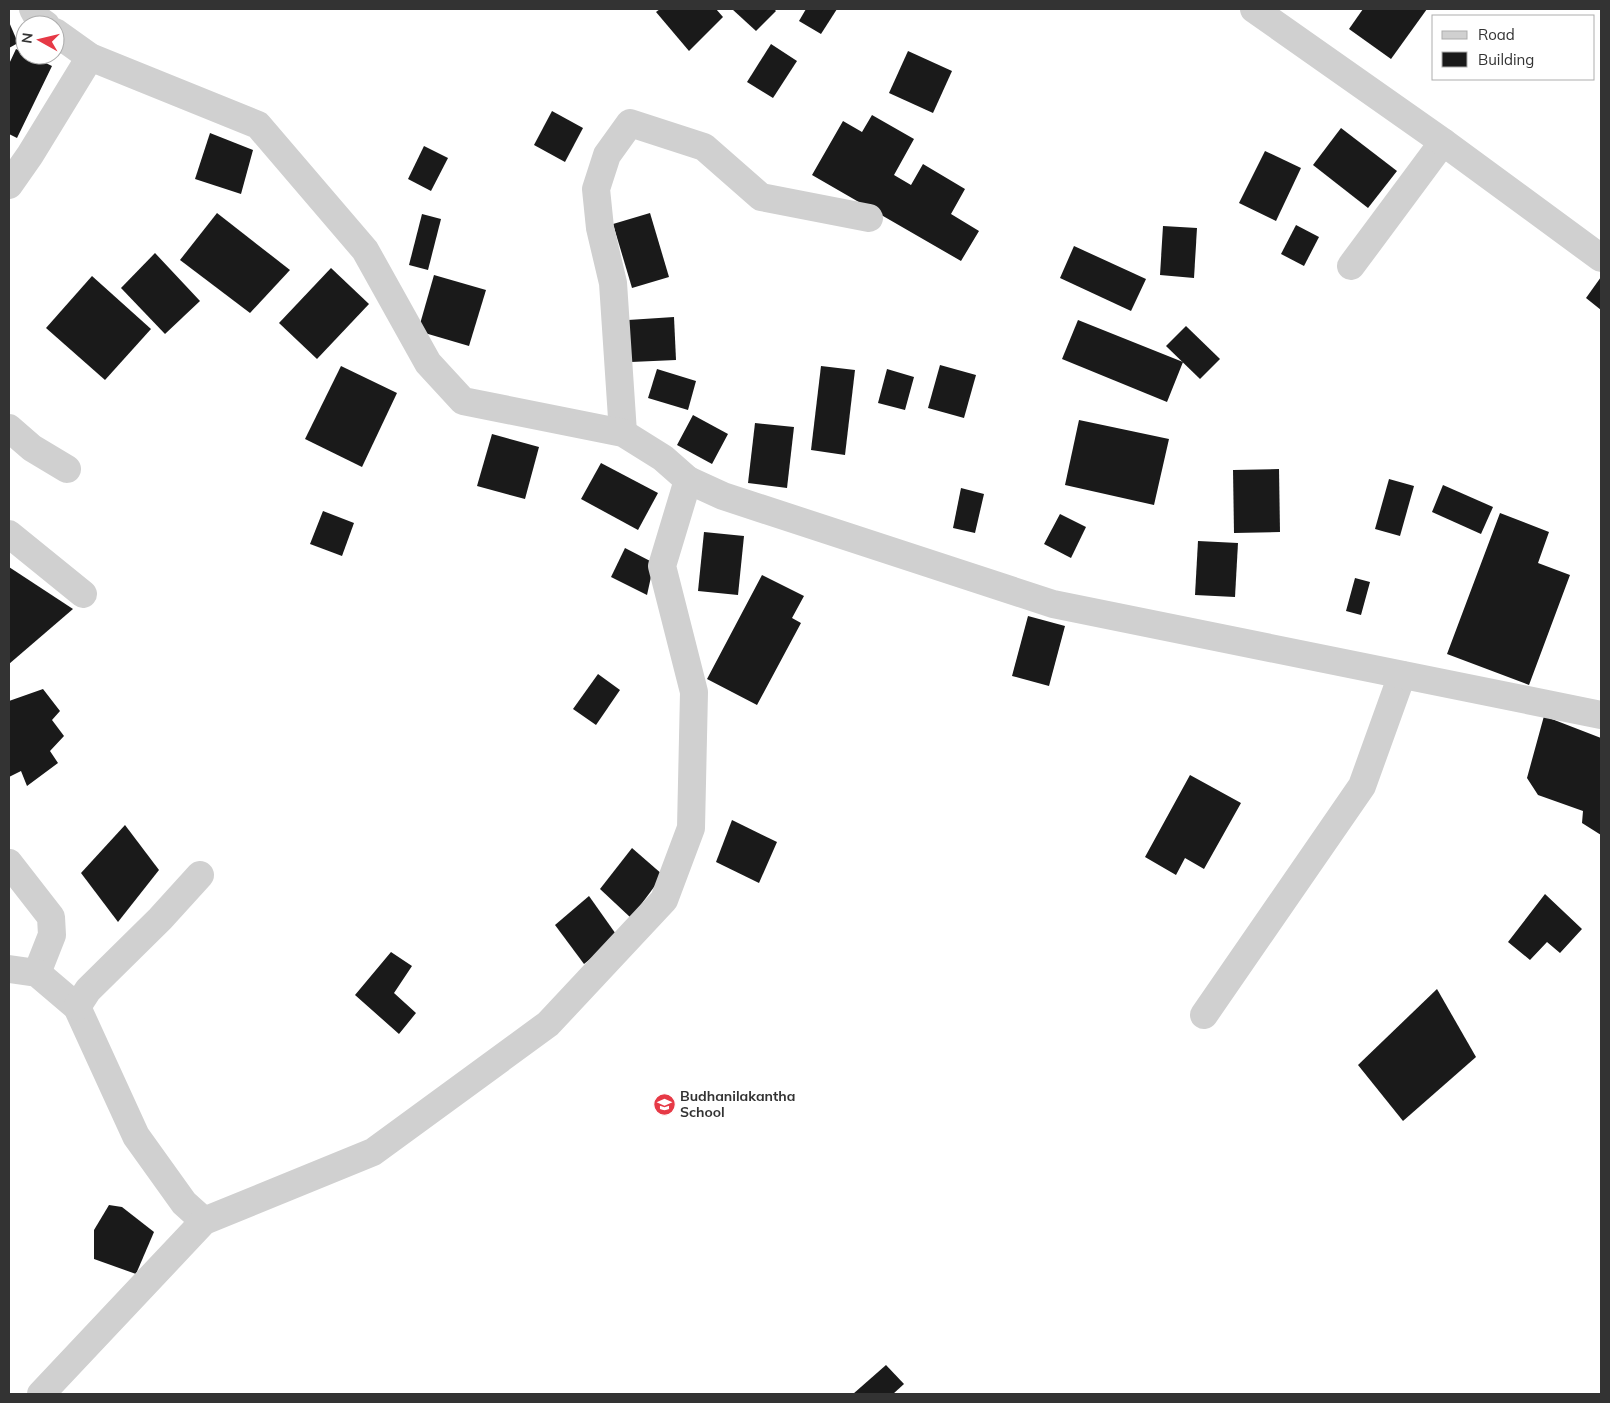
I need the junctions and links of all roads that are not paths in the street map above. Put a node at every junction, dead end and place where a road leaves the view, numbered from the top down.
1 (1254, 9) edge
2 (65, 39) edge
3 (90, 57) junction
4 (1443, 142) junction
5 (9, 185) edge
6 (869, 218) dead end
7 (1601, 258) edge
8 (1351, 266) dead end
9 (9, 428) edge
10 (623, 433) junction
11 (67, 469) dead end
12 (688, 480) junction
13 (9, 534) edge
14 (83, 594) dead end
15 (1402, 675) junction
16 (1601, 715) edge
17 (9, 863) edge
18 (200, 875) dead end
19 (9, 970) edge
20 (37, 973) junction
21 (76, 1007) junction
22 (1204, 1015) dead end
23 (204, 1222) junction
24 (42, 1394) edge

1 - 4 street
2 - 3 street
3 - 5 street
3 - 10 street
4 - 7 street
4 - 8 street
6 - 10 street
9 - 11 street
10 - 12 street
12 - 15 street
12 - 23 street
13 - 14 street
15 - 16 street
15 - 22 street
17 - 20 street
18 - 21 street
19 - 20 street
20 - 21 street
21 - 23 street
23 - 24 street

